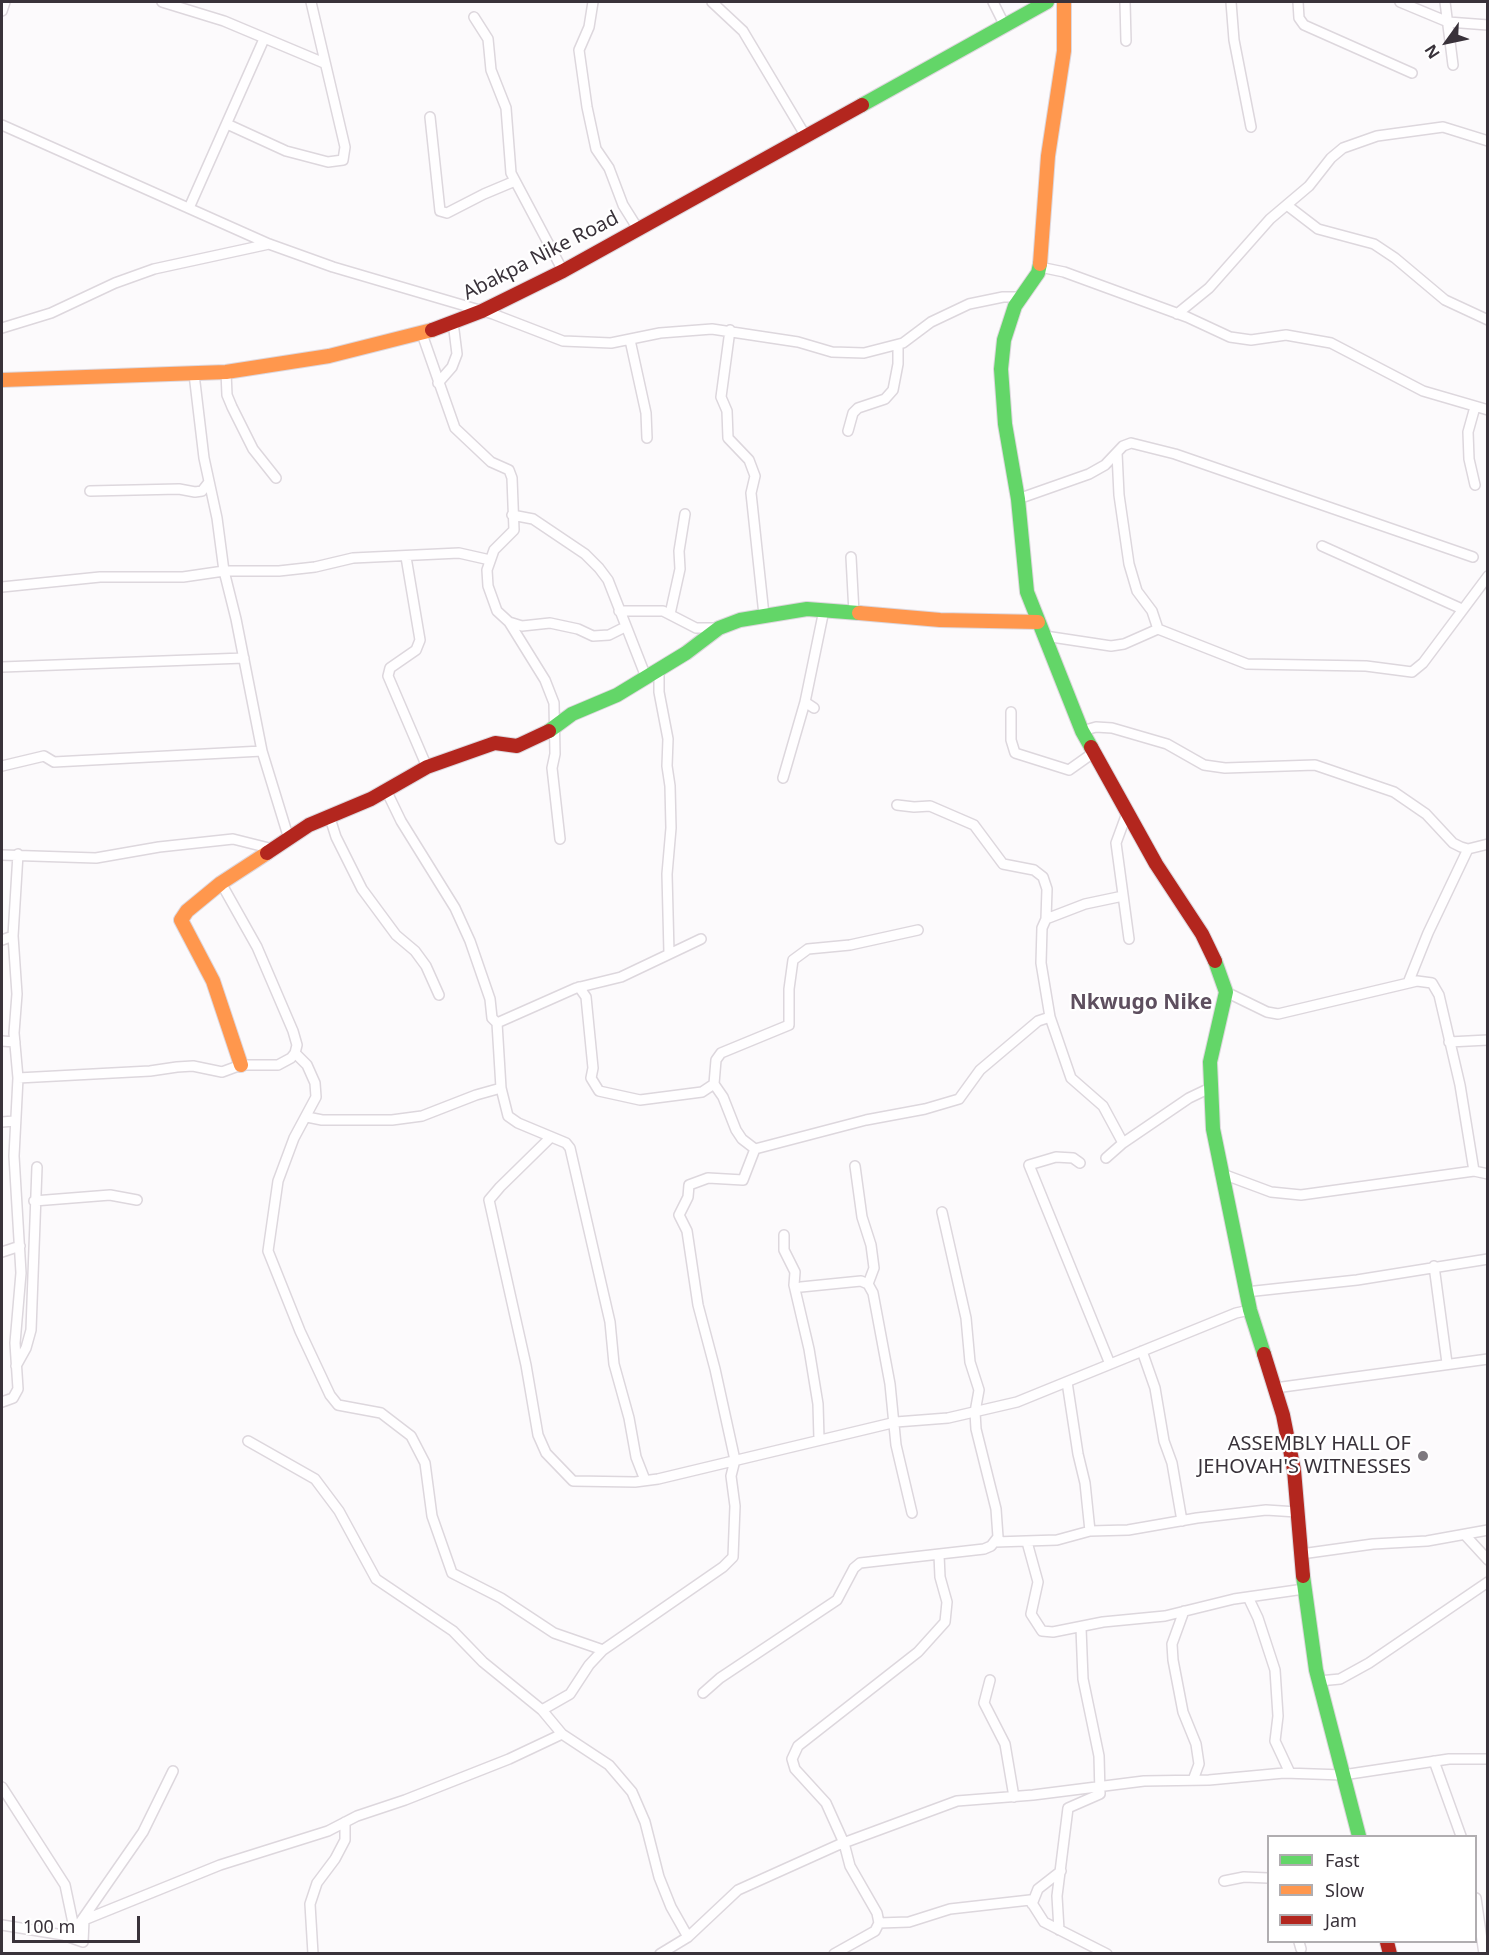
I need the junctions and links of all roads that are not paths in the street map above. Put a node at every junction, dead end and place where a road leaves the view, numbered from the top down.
1 (5, 2) edge
2 (162, 2) edge
3 (311, 2) edge
4 (593, 2) edge
5 (712, 2) edge
6 (993, 2) edge
7 (1047, 2) edge
8 (1064, 2) edge
9 (1125, 2) edge
10 (1231, 2) edge
11 (1298, 2) edge
12 (1400, 2) edge
13 (1445, 2) edge
14 (2, 11) edge
15 (474, 17) dead end
16 (1448, 22) junction
17 (1488, 25) edge
18 (1005, 26) junction
19 (264, 39) junction
20 (1126, 41) dead end
21 (324, 63) junction
22 (1453, 65) dead end
23 (1412, 73) dead end
24 (430, 117) dead end
25 (227, 124) junction
26 (2, 125) edge
27 (1251, 127) dead end
28 (805, 135) junction
29 (1488, 141) edge
30 (515, 181) junction
31 (1288, 206) junction
32 (189, 208) junction
33 (638, 229) junction
34 (268, 244) junction
35 (1040, 267) junction
36 (563, 271) junction
37 (1021, 297) junction
38 (482, 311) junction
39 (1177, 314) junction
40 (1488, 320) edge
41 (453, 322) junction
42 (2, 328) edge
43 (730, 330) junction
44 (422, 334) junction
45 (630, 340) junction
46 (898, 346) junction
47 (226, 372) junction
48 (194, 374) junction
49 (2, 380) edge
50 (438, 383) junction
51 (1474, 407) junction
52 (1488, 410) edge
53 (848, 431) dead end
54 (646, 438) dead end
55 (1117, 453) junction
56 (276, 478) dead end
57 (209, 482) junction
58 (1475, 484) dead end
59 (90, 491) dead end
60 (1017, 499) junction
61 (685, 514) dead end
62 (512, 515) junction
63 (1322, 546) dead end
64 (406, 557) junction
65 (851, 557) dead end
66 (1473, 557) dead end
67 (490, 560) junction
68 (224, 571) junction
69 (1488, 576) edge
70 (2, 586) edge
71 (1462, 609) junction
72 (824, 610) junction
73 (619, 611) junction
74 (854, 613) junction
75 (670, 614) junction
76 (764, 615) junction
77 (509, 622) junction
78 (1038, 622) junction
79 (625, 627) junction
80 (719, 628) junction
81 (1158, 629) junction
82 (1046, 636) junction
83 (244, 658) junction
84 (2, 667) edge
85 (659, 669) junction
86 (646, 677) junction
87 (1011, 712) dead end
88 (555, 728) junction
89 (1082, 731) junction
90 (262, 751) junction
91 (1093, 753) junction
92 (2, 766) edge
93 (427, 767) junction
94 (783, 778) dead end
95 (386, 790) junction
96 (897, 805) dead end
97 (1127, 813) junction
98 (330, 818) junction
99 (289, 839) junction
100 (560, 839) dead end
101 (1488, 844) edge
102 (275, 849) junction
103 (1468, 849) junction
104 (18, 854) junction
105 (2, 855) edge
106 (221, 883) junction
107 (1123, 896) junction
108 (1046, 919) junction
109 (918, 930) dead end
110 (13, 936) junction
111 (701, 939) dead end
112 (1129, 939) dead end
113 (2, 940) edge
114 (669, 953) junction
115 (1408, 983) junction
116 (579, 987) junction
117 (1226, 992) junction
118 (439, 995) dead end
119 (1050, 1017) junction
120 (497, 1023) junction
121 (1488, 1040) edge
122 (2, 1041) edge
123 (15, 1042) junction
124 (1449, 1042) junction
125 (295, 1053) junction
126 (241, 1065) junction
127 (18, 1078) junction
128 (714, 1084) junction
129 (501, 1088) junction
130 (1210, 1088) junction
131 (307, 1117) junction
132 (14, 1121) junction
133 (2, 1122) edge
134 (551, 1137) junction
135 (1123, 1143) junction
136 (755, 1149) junction
137 (1106, 1158) dead end
138 (1080, 1163) dead end
139 (855, 1166) dead end
140 (37, 1167) dead end
141 (1474, 1171) junction
142 (1220, 1173) junction
143 (1488, 1174) edge
144 (137, 1200) dead end
145 (34, 1201) junction
146 (942, 1212) dead end
147 (784, 1235) dead end
148 (20, 1246) junction
149 (2, 1251) edge
150 (1488, 1259) edge
151 (1434, 1266) junction
152 (868, 1284) junction
153 (801, 1287) dead end
154 (1246, 1292) junction
155 (1250, 1310) junction
156 (1142, 1351) junction
157 (1488, 1359) edge
158 (1447, 1363) junction
159 (1110, 1364) junction
160 (16, 1366) junction
161 (1067, 1383) junction
162 (1275, 1388) junction
163 (2, 1402) edge
164 (975, 1412) junction
165 (896, 1422) junction
166 (819, 1439) junction
167 (248, 1441) dead end
168 (735, 1460) junction
169 (645, 1480) junction
170 (1297, 1512) junction
171 (912, 1513) dead end
172 (1182, 1521) junction
173 (1488, 1530) edge
174 (1090, 1531) junction
175 (1465, 1535) junction
176 (995, 1542) junction
177 (1028, 1542) junction
178 (1301, 1554) junction
179 (939, 1555) junction
180 (1488, 1560) edge
181 (1488, 1582) edge
182 (1304, 1589) junction
183 (1248, 1597) junction
184 (1184, 1611) junction
185 (1081, 1628) junction
186 (603, 1650) junction
187 (990, 1680) dead end
188 (1318, 1681) junction
189 (703, 1693) dead end
190 (542, 1710) junction
191 (562, 1734) junction
192 (1488, 1759) edge
193 (1434, 1761) junction
194 (173, 1771) dead end
195 (1290, 1773) junction
196 (1343, 1775) junction
197 (1193, 1780) junction
198 (1100, 1786) junction
199 (2, 1787) edge
200 (1014, 1797) junction
201 (345, 1822) junction
202 (1359, 1835) edge
203 (1461, 1835) edge
204 (844, 1843) junction
205 (1061, 1870) junction
206 (1267, 1878) edge
207 (1224, 1881) dead end
208 (1032, 1904) junction
209 (1477, 1905) edge
210 (879, 1923) junction
211 (2, 1925) edge
212 (75, 1925) junction
213 (1059, 1930) junction
214 (63, 1935) junction
215 (688, 1937) junction
216 (83, 1942) junction
217 (855, 1949) edge
218 (314, 1953) edge
219 (660, 1953) edge
220 (834, 1953) edge
221 (1107, 1953) edge
222 (1484, 1953) edge

1 - 14 street
2 - 19 street
3 - 21 street
4 - 33 street
5 - 28 street
6 - 18 street
7 - 18 street, Abakpa Nike Road
8 - 35 street
9 - 20 street
10 - 27 street
11 - 23 street
12 - 16 street
13 - 16 street
15 - 30 street
16 - 17 street
16 - 22 street
18 - 28 street, Abakpa Nike Road
19 - 21 street
19 - 25 street
21 - 25 street
24 - 30 street
25 - 32 street
26 - 32 street
28 - 33 street, Abakpa Nike Road
29 - 31 street
30 - 36 street
31 - 39 street
31 - 40 street
32 - 34 street
33 - 36 street, Abakpa Nike Road
34 - 38 street
34 - 42 street
35 - 37 street
35 - 39 street
36 - 38 street, Abakpa Nike Road
37 - 46 street
37 - 60 street
38 - 41 street, Abakpa Nike Road
38 - 45 street
39 - 51 street
41 - 44 street, Abakpa Nike Road
41 - 50 street
43 - 45 street
43 - 46 street
43 - 76 street
44 - 47 street, Abakpa Nike Road
44 - 50 street
45 - 54 street
46 - 53 street
47 - 48 street, Abakpa Nike Road
47 - 56 street
48 - 49 street, Abakpa Nike Road
48 - 57 street
50 - 62 street
51 - 52 street
51 - 58 street
55 - 60 street
55 - 66 street
55 - 81 street
57 - 59 street
57 - 68 street
60 - 78 street
61 - 75 street
62 - 67 street
62 - 73 street
63 - 71 street
64 - 67 street
64 - 68 street
64 - 93 street
65 - 74 street
67 - 77 street
68 - 70 street
68 - 83 street
69 - 71 street
71 - 81 street
72 - 74 street
72 - 76 street
72 - 94 street
73 - 75 street
73 - 79 street
74 - 78 street
75 - 80 street
76 - 80 street
77 - 79 street
77 - 88 street
78 - 82 street
79 - 86 street
80 - 85 street
81 - 82 street
82 - 89 street
83 - 84 street
83 - 90 street
85 - 86 street
85 - 114 street
86 - 88 street
87 - 91 street
88 - 93 street
88 - 100 street
89 - 91 street
89 - 103 street
90 - 92 street
90 - 99 street
91 - 97 street
93 - 95 street
95 - 98 street
95 - 120 street
96 - 108 street
97 - 107 street
97 - 117 street
98 - 99 street
98 - 118 street
99 - 102 street
101 - 103 street
102 - 104 street
102 - 106 street
103 - 115 street
104 - 105 street
104 - 110 street
106 - 125 street
106 - 126 street
107 - 108 street
107 - 112 street
108 - 119 street
109 - 128 street
110 - 113 street
110 - 123 street
111 - 114 street
114 - 116 street
115 - 117 street
115 - 124 street
116 - 120 street
116 - 128 street
117 - 130 street
119 - 135 street
119 - 136 street
120 - 129 street
121 - 124 street
122 - 123 street
123 - 127 street
124 - 141 street
125 - 126 street
125 - 131 street
126 - 127 street
127 - 132 street
128 - 136 street
129 - 131 street
129 - 134 street
130 - 135 street
130 - 142 street
131 - 186 street
132 - 133 street
132 - 148 street
134 - 169 street
134 - 169 street
135 - 137 street
136 - 168 street
138 - 159 street
139 - 152 street
140 - 145 street
141 - 142 street
141 - 143 street
142 - 154 street
144 - 145 street
145 - 160 street
146 - 164 street
147 - 166 street
148 - 149 street
148 - 160 street
150 - 151 street
151 - 154 street
151 - 158 street
152 - 153 street
152 - 165 street
154 - 155 street
155 - 156 street
155 - 162 street
156 - 159 street
156 - 172 street
157 - 158 street
158 - 162 street
159 - 161 street
160 - 163 street
161 - 164 street
161 - 174 street
162 - 170 street
164 - 165 street
164 - 176 street
165 - 166 street
165 - 171 street
166 - 168 street
167 - 190 street
168 - 169 street
168 - 186 street
170 - 172 street
170 - 178 street
172 - 174 street
173 - 175 street
174 - 177 street
175 - 178 street
175 - 180 street
176 - 177 street
176 - 179 street
177 - 185 street
178 - 182 street
179 - 189 street
179 - 204 street
181 - 188 street
182 - 183 street
182 - 188 street
183 - 184 street
183 - 195 street
184 - 185 street
184 - 197 street
185 - 198 street
186 - 190 street
187 - 200 street
188 - 196 street
190 - 191 street
191 - 201 street
191 - 215 street
192 - 193 street
193 - 196 street
193 - 203 street
194 - 212 street
195 - 196 street
195 - 197 street
196 - 202 street
197 - 198 street
198 - 200 street
198 - 205 street
199 - 212 street
200 - 204 street
201 - 216 street
201 - 218 street
204 - 210 street
204 - 215 street
205 - 208 street
205 - 213 street
206 - 207 street
208 - 210 street
208 - 213 street
209 - 222 street
210 - 217 street
211 - 214 street
212 - 214 street
212 - 216 street
213 - 221 street
214 - 216 street
215 - 219 street
217 - 220 street

